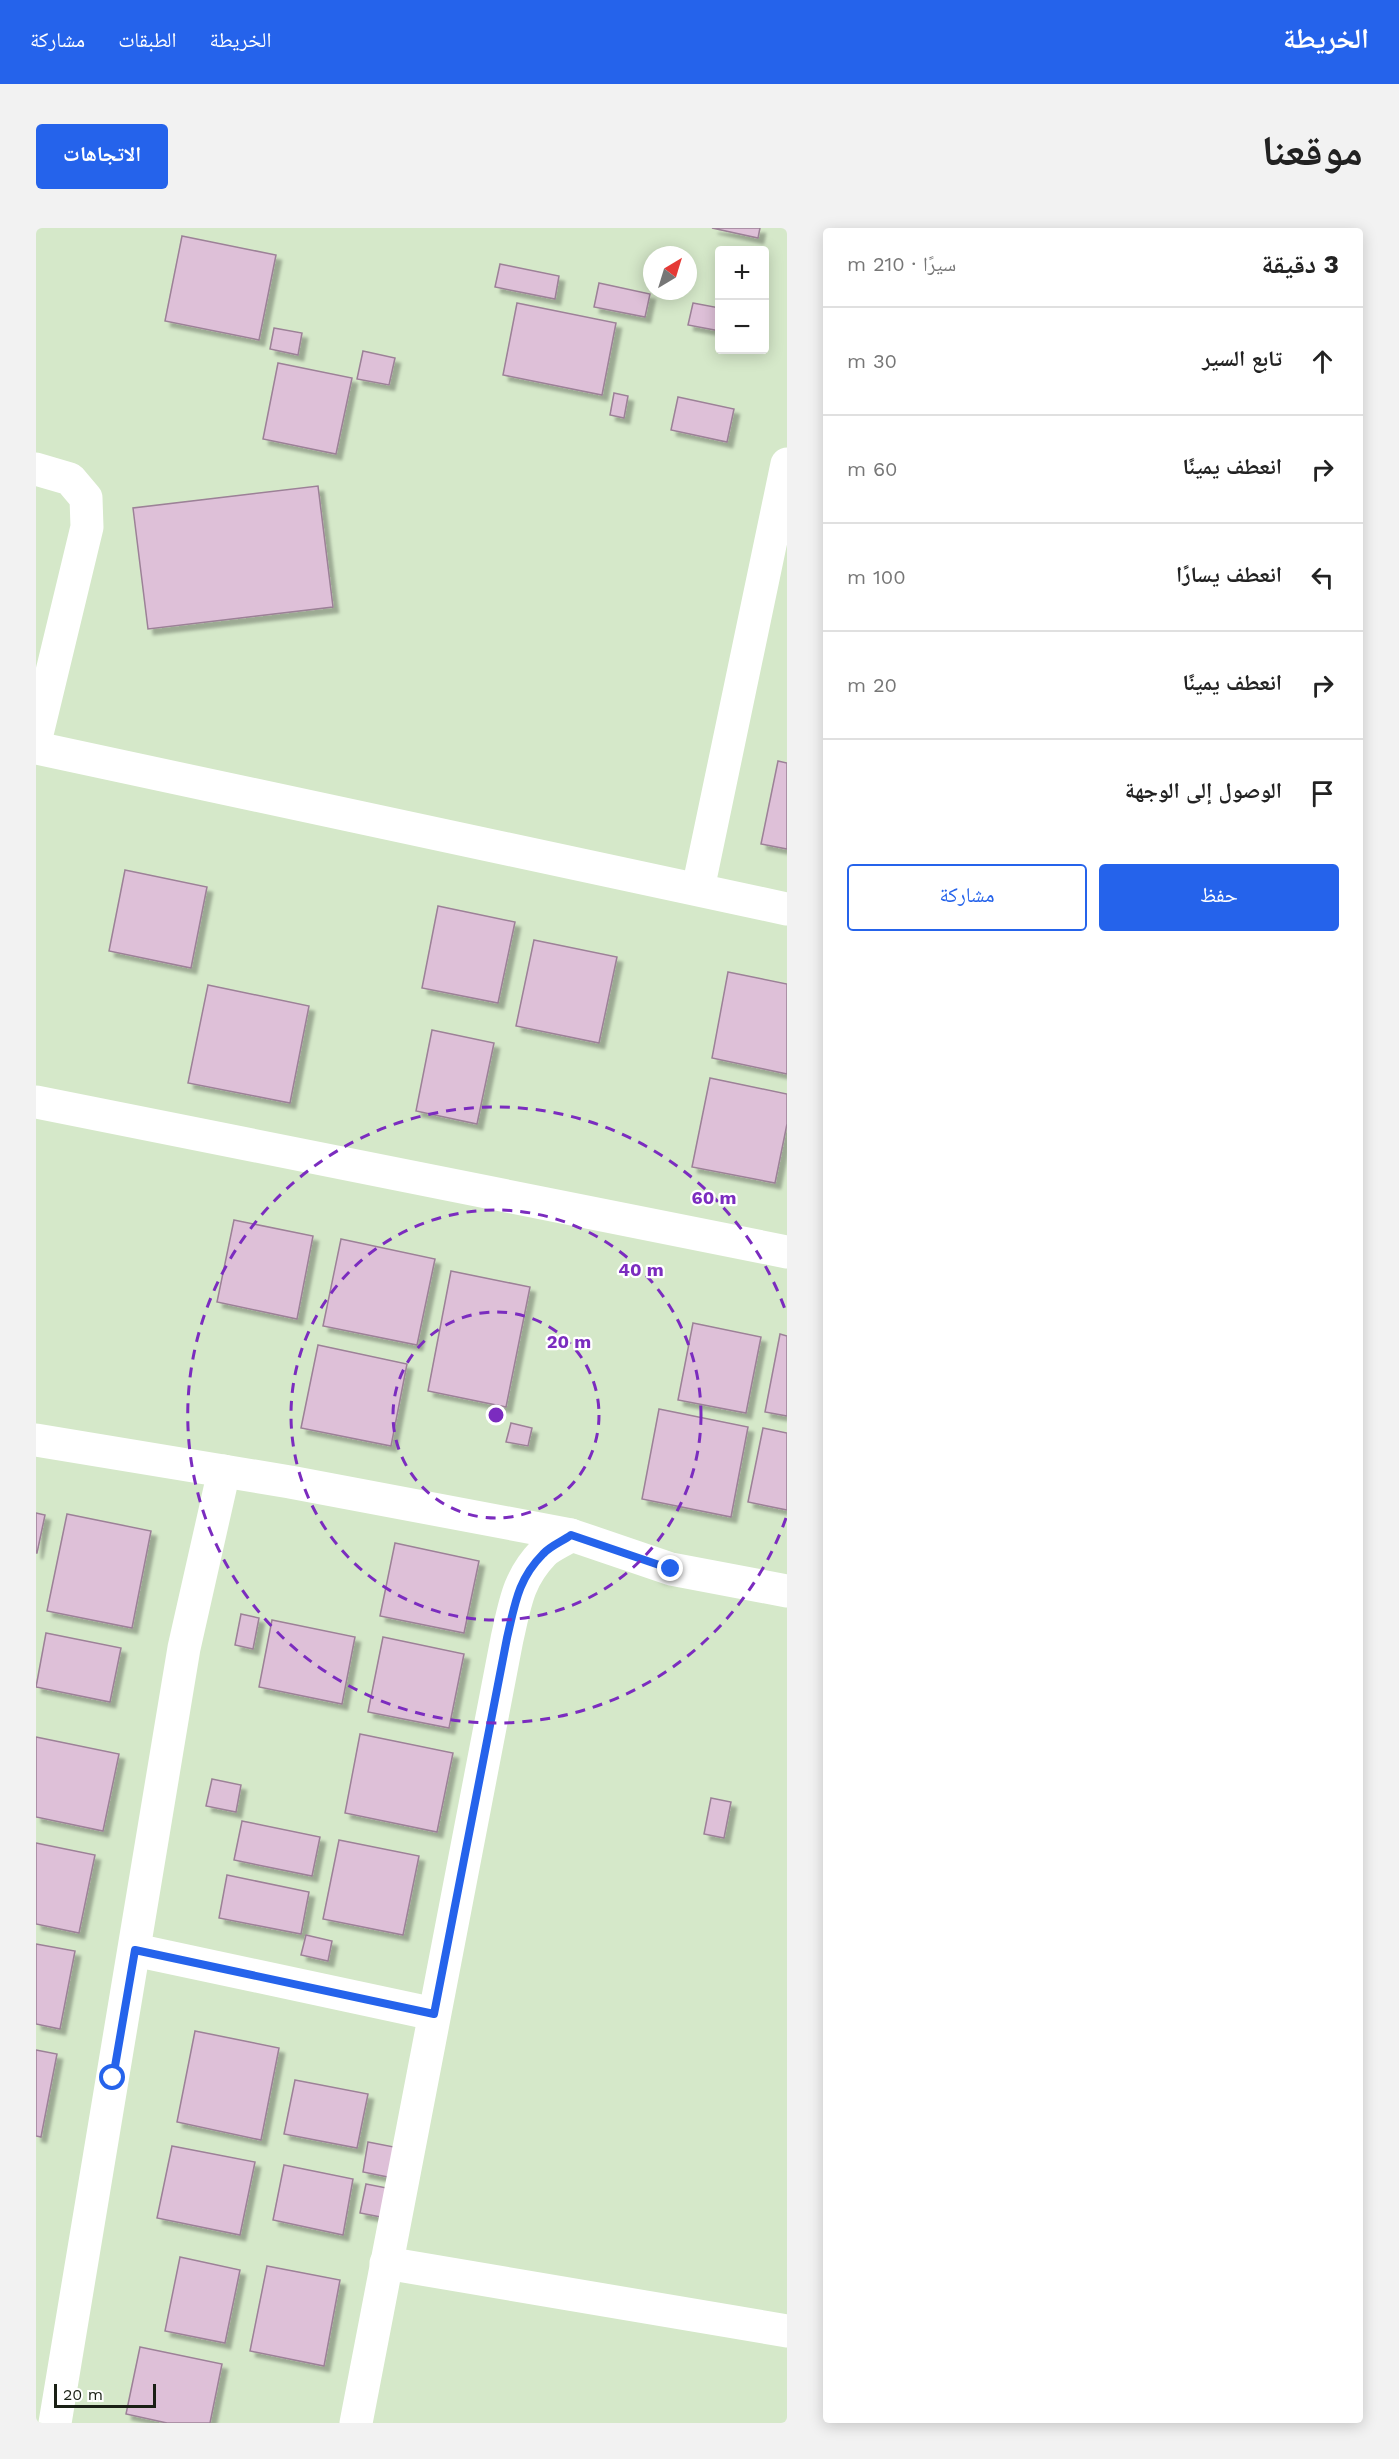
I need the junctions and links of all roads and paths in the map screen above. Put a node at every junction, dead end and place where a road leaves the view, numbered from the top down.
1 (787, 464) edge
2 (36, 469) edge
3 (36, 738) edge
4 (36, 748) edge
5 (698, 889) junction
6 (787, 909) edge
7 (36, 1102) edge
8 (787, 1252) edge
9 (36, 1440) edge
10 (224, 1471) junction
11 (571, 1535) junction
12 (787, 1591) edge
13 (135, 1950) junction
14 (434, 2014) junction
15 (386, 2263) junction
16 (787, 2331) edge
17 (55, 2423) edge
18 (357, 2423) edge

1 - 5 street
2 - 3 street
4 - 5 street
5 - 6 street
7 - 8 street
9 - 10 street
10 - 11 street
10 - 13 street
11 - 12 street
11 - 14 street
13 - 14 street
13 - 17 street
14 - 15 street
15 - 16 street
15 - 18 street

